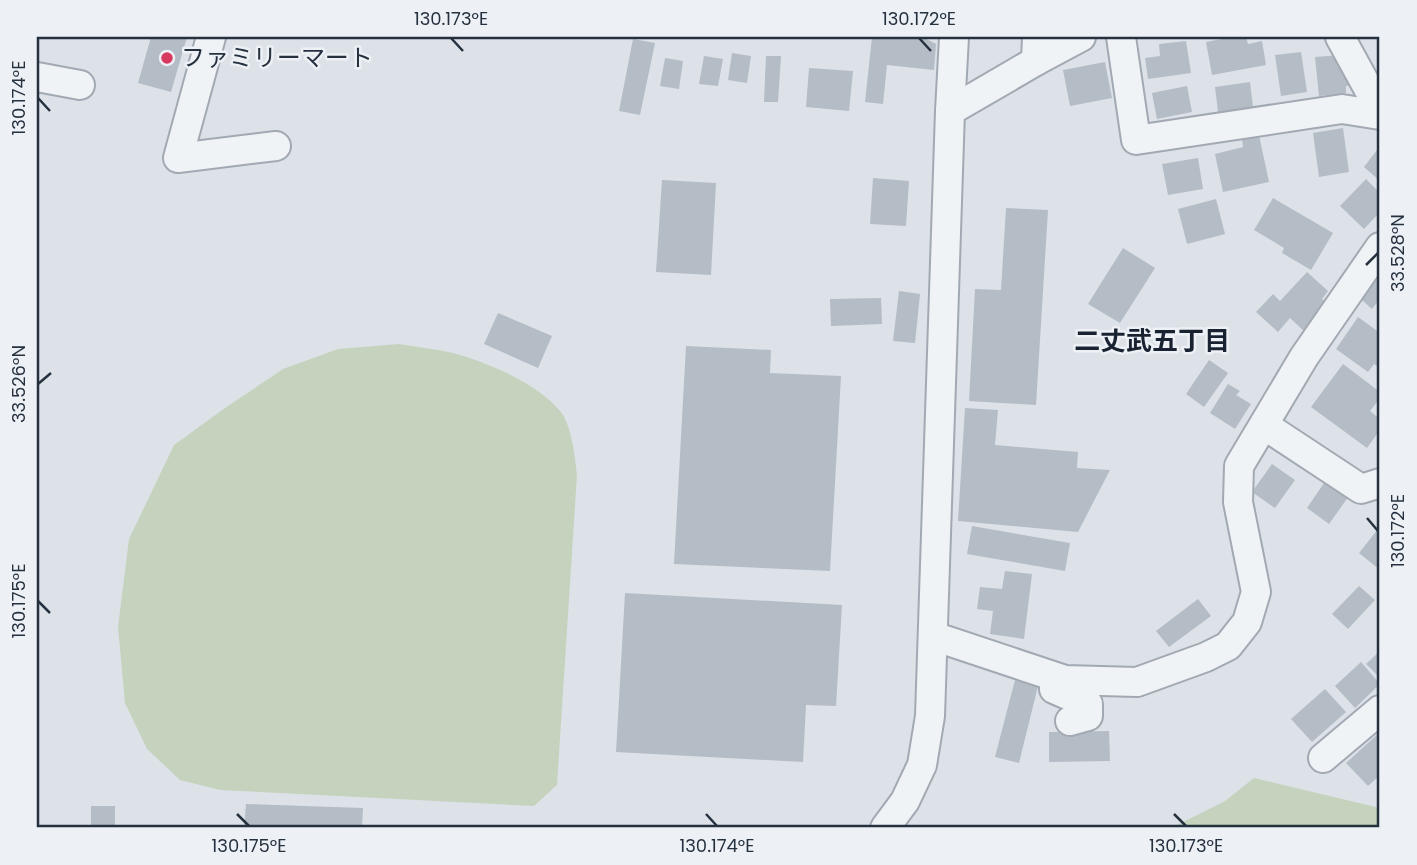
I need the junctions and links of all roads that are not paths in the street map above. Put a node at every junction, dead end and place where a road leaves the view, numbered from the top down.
1 (211, 37) edge
2 (954, 37) edge
3 (1081, 37) edge
4 (1121, 37) edge
5 (1340, 37) edge
6 (1036, 49) edge
7 (37, 77) edge
8 (80, 85) dead end
9 (1380, 110) edge
10 (950, 111) junction
11 (1380, 116) edge
12 (276, 146) dead end
13 (1380, 247) edge
14 (1264, 425) junction
15 (1380, 483) edge
16 (933, 636) junction
17 (1058, 677) junction
18 (1380, 710) edge
19 (1070, 721) dead end
20 (1323, 758) dead end
21 (885, 828) edge

1 - 12 street
2 - 10 street
3 - 6 street
4 - 11 street
5 - 9 street
6 - 10 street
7 - 8 street
10 - 16 street
13 - 14 street
14 - 15 street
14 - 17 street
16 - 17 street
16 - 21 street
17 - 19 street
18 - 20 street

